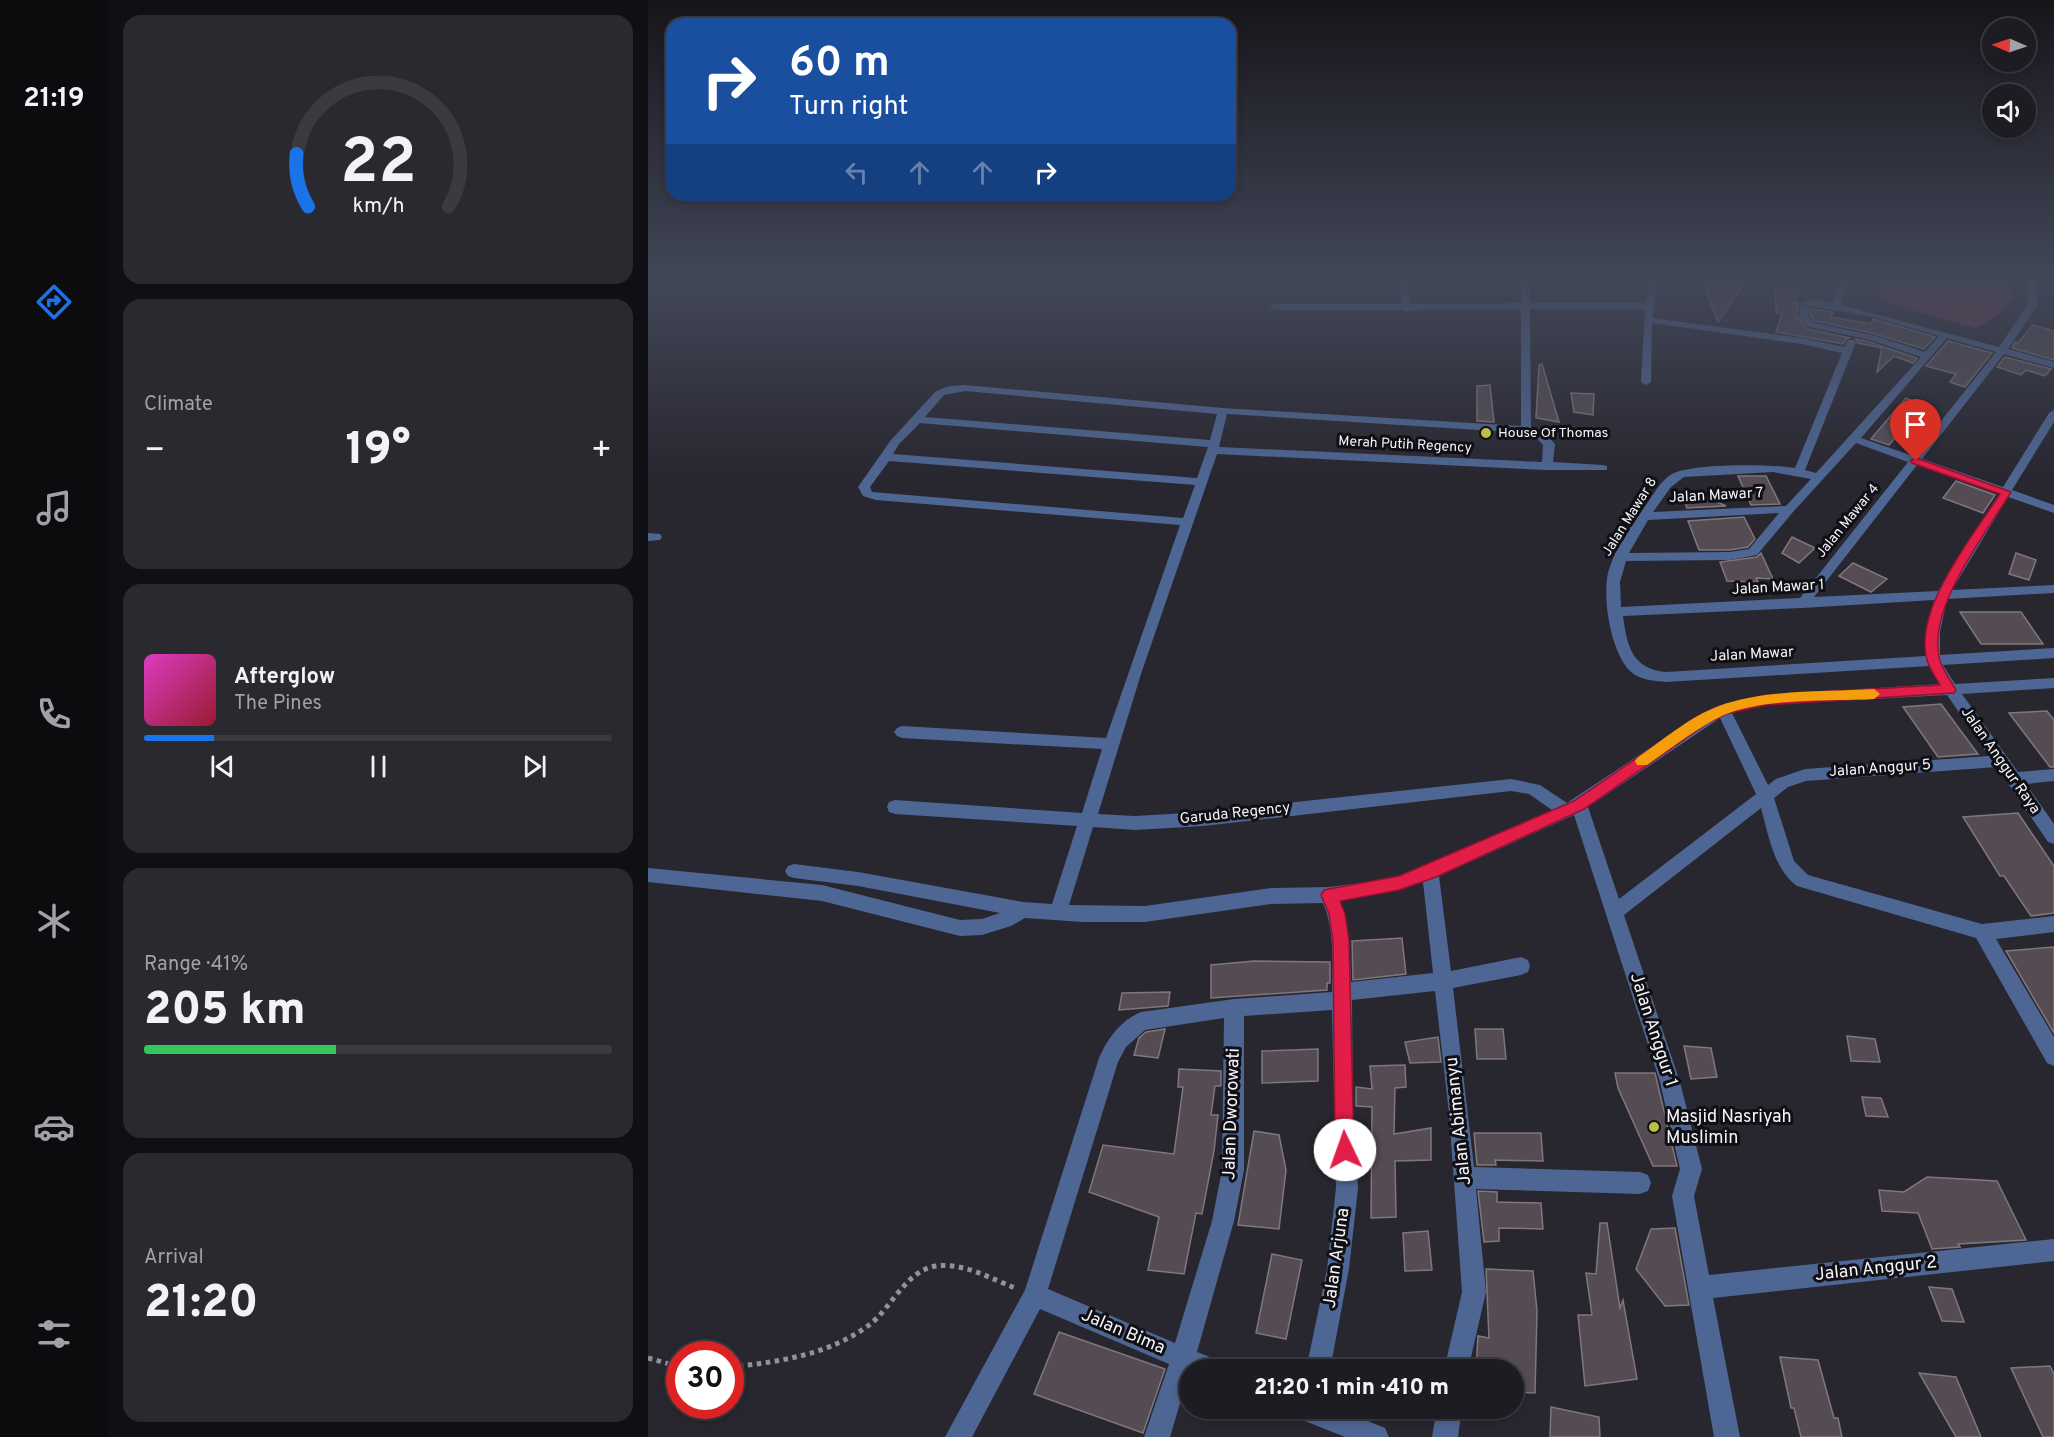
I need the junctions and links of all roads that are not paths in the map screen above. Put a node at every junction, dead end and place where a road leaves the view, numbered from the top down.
1 (1525, 347) edge
2 (1647, 347) edge
3 (1829, 347) edge
4 (1849, 347) edge
5 (1900, 347) edge
6 (1934, 347) edge
7 (1992, 347) edge
8 (2004, 347) edge
9 (2002, 350) junction
10 (1847, 351) junction
11 (1926, 355) junction
12 (2054, 365) edge
13 (1646, 382) dead end
14 (1224, 411) junction
15 (2054, 413) edge
16 (917, 420) junction
17 (1526, 430) junction
18 (1854, 439) junction
19 (1213, 447) junction
20 (886, 458) junction
21 (1916, 461) junction
22 (1546, 467) junction
23 (1603, 468) dead end
24 (1799, 471) junction
25 (1818, 477) junction
26 (1202, 482) junction
27 (2006, 492) junction
28 (1789, 509) junction
29 (2054, 509) edge
30 (1646, 516) junction
31 (1188, 522) junction
32 (1621, 557) junction
33 (2054, 589) edge
34 (1942, 595) junction
35 (1802, 604) junction
36 (1615, 612) junction
37 (2054, 653) edge
38 (1935, 665) junction
39 (2054, 683) edge
40 (1947, 687) junction
41 (1723, 710) junction
42 (902, 732) dead end
43 (1112, 744) junction
44 (2000, 761) junction
45 (2054, 775) edge
46 (2013, 778) junction
47 (1765, 795) junction
48 (896, 807) dead end
49 (1572, 808) junction
50 (1087, 820) junction
51 (2054, 837) edge
52 (794, 871) dead end
53 (1430, 872) junction
54 (648, 875) edge
55 (1329, 895) junction
56 (1023, 910) junction
57 (1616, 911) junction
58 (1058, 912) junction
59 (2054, 924) edge
60 (1982, 932) junction
61 (1521, 966) dead end
62 (1443, 981) junction
63 (1343, 996) junction
64 (1234, 1008) junction
65 (2054, 1056) edge
66 (1465, 1178) junction
67 (1641, 1183) dead end
68 (2054, 1250) edge
69 (1698, 1288) junction
70 (1035, 1294) junction
71 (1183, 1358) junction
72 (1320, 1359) edge
73 (1459, 1359) edge
74 (1322, 1419) edge
75 (1448, 1419) edge
76 (1338, 1430) edge
77 (958, 1437) edge
78 (1157, 1437) edge
79 (1376, 1437) edge
80 (1445, 1437) edge
81 (1727, 1437) edge

1 - 17 street
2 - 13 street
3 - 10 street
4 - 10 street
5 - 11 street
6 - 11 street
7 - 9 street
8 - 9 street, Jalan Mawar 4
9 - 12 street
9 - 21 street, Jalan Mawar 4
10 - 24 street
11 - 18 street
14 - 16 street, Merah Putih Regency
14 - 17 street, Merah Putih Regency
14 - 19 street
15 - 27 street
16 - 19 street, Merah Putih Regency
16 - 20 street, Merah Putih Regency
17 - 22 street
18 - 21 street
18 - 25 street
19 - 22 street, Merah Putih Regency
19 - 26 street
20 - 26 street
20 - 31 street, Merah Putih Regency
21 - 27 street
21 - 35 street, Jalan Mawar 4
22 - 23 street, Merah Putih Regency
24 - 25 street, Jalan Mawar 8
24 - 30 street, Jalan Mawar 8
25 - 28 street
26 - 31 street
27 - 29 street
27 - 34 street
28 - 30 street, Jalan Mawar 7
28 - 32 street
30 - 32 street, Jalan Mawar 8
31 - 43 street
32 - 36 street, Jalan Mawar 8
33 - 34 street, Jalan Mawar 1
34 - 35 street, Jalan Mawar 1
34 - 38 street
35 - 36 street, Jalan Mawar 1
36 - 38 street, Jalan Mawar
37 - 38 street, Jalan Mawar
38 - 40 street, Jalan Anggur Raya
39 - 40 street
40 - 41 street
40 - 44 street, Jalan Anggur Raya
41 - 47 street
41 - 49 street
42 - 43 street
43 - 50 street
44 - 46 street, Jalan Anggur Raya
44 - 47 street, Jalan Anggur 5
45 - 46 street
46 - 51 street, Jalan Anggur Raya
47 - 57 street, Jalan Anggur 5
47 - 60 street
48 - 50 street, Garuda Regency
49 - 50 street, Garuda Regency
49 - 53 street
49 - 57 street, Jalan Anggur 1
50 - 58 street
52 - 56 street
53 - 55 street
53 - 62 street, Jalan Abimanyu
54 - 56 street
55 - 58 street
55 - 63 street, Jalan Arjuna
56 - 58 street
57 - 69 street, Jalan Anggur 1
59 - 60 street
60 - 65 street
61 - 62 street
62 - 63 street
62 - 66 street, Jalan Abimanyu
63 - 64 street
63 - 72 street, Jalan Arjuna
64 - 70 street
64 - 71 street, Jalan Dworowati
66 - 67 street
66 - 73 street, Jalan Abimanyu
68 - 69 street, Jalan Anggur 2
69 - 81 street, Jalan Anggur 1
70 - 71 street, Jalan Bima
70 - 77 street
71 - 78 street, Jalan Dworowati
74 - 76 street
75 - 80 street
76 - 79 street

